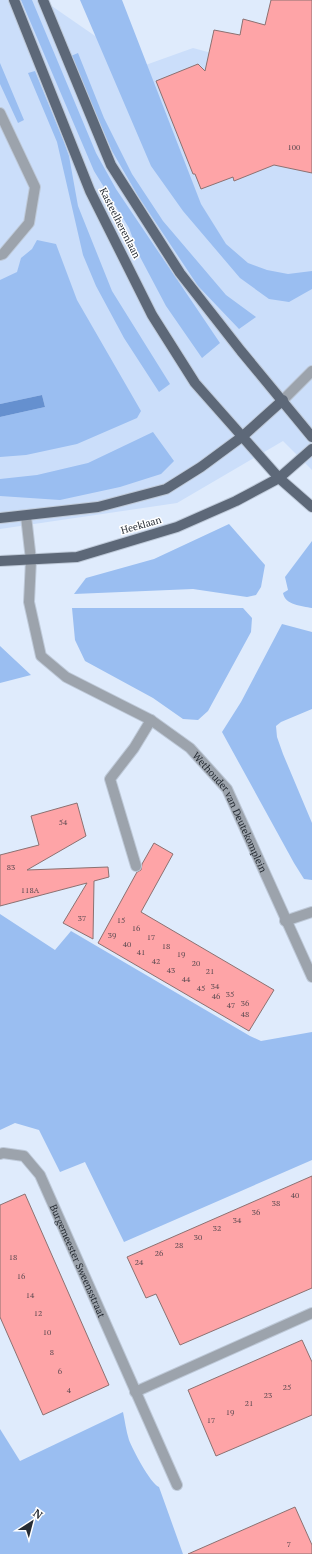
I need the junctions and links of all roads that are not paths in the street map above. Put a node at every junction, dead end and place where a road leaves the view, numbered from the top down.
1 (14, 0) edge
2 (43, 0) edge
3 (0, 113) edge
4 (0, 255) edge
5 (312, 371) edge
6 (282, 400) junction
7 (243, 436) junction
8 (312, 437) edge
9 (312, 449) edge
10 (279, 478) junction
11 (312, 507) edge
12 (26, 516) junction
13 (0, 518) edge
14 (31, 560) junction
15 (0, 561) edge
16 (152, 720) junction
17 (136, 866) dead end
18 (312, 912) edge
19 (285, 921) junction
20 (312, 977) edge
21 (0, 1154) edge
22 (312, 1313) edge
23 (135, 1392) junction
24 (177, 1485) dead end

1 - 7 main road, Kasteelherenlaan
2 - 6 main road, Kasteelherenlaan
3 - 4 street
5 - 6 street
6 - 7 main road
6 - 8 main road
7 - 10 main road
7 - 12 main road
9 - 10 main road, Heeklaan
10 - 11 main road
10 - 14 main road, Heeklaan
12 - 13 main road
12 - 14 street, Wethouder van Deutekomplein
14 - 15 main road, Heeklaan
14 - 16 street, Wethouder van Deutekomplein
16 - 17 street
16 - 19 street, Wethouder van Deutekomplein
18 - 19 street
19 - 20 street, Wethouder van Deutekomplein
21 - 23 street, Burgemeester Sweensstraat
22 - 23 street
23 - 24 street, Burgemeester Sweensstraat

